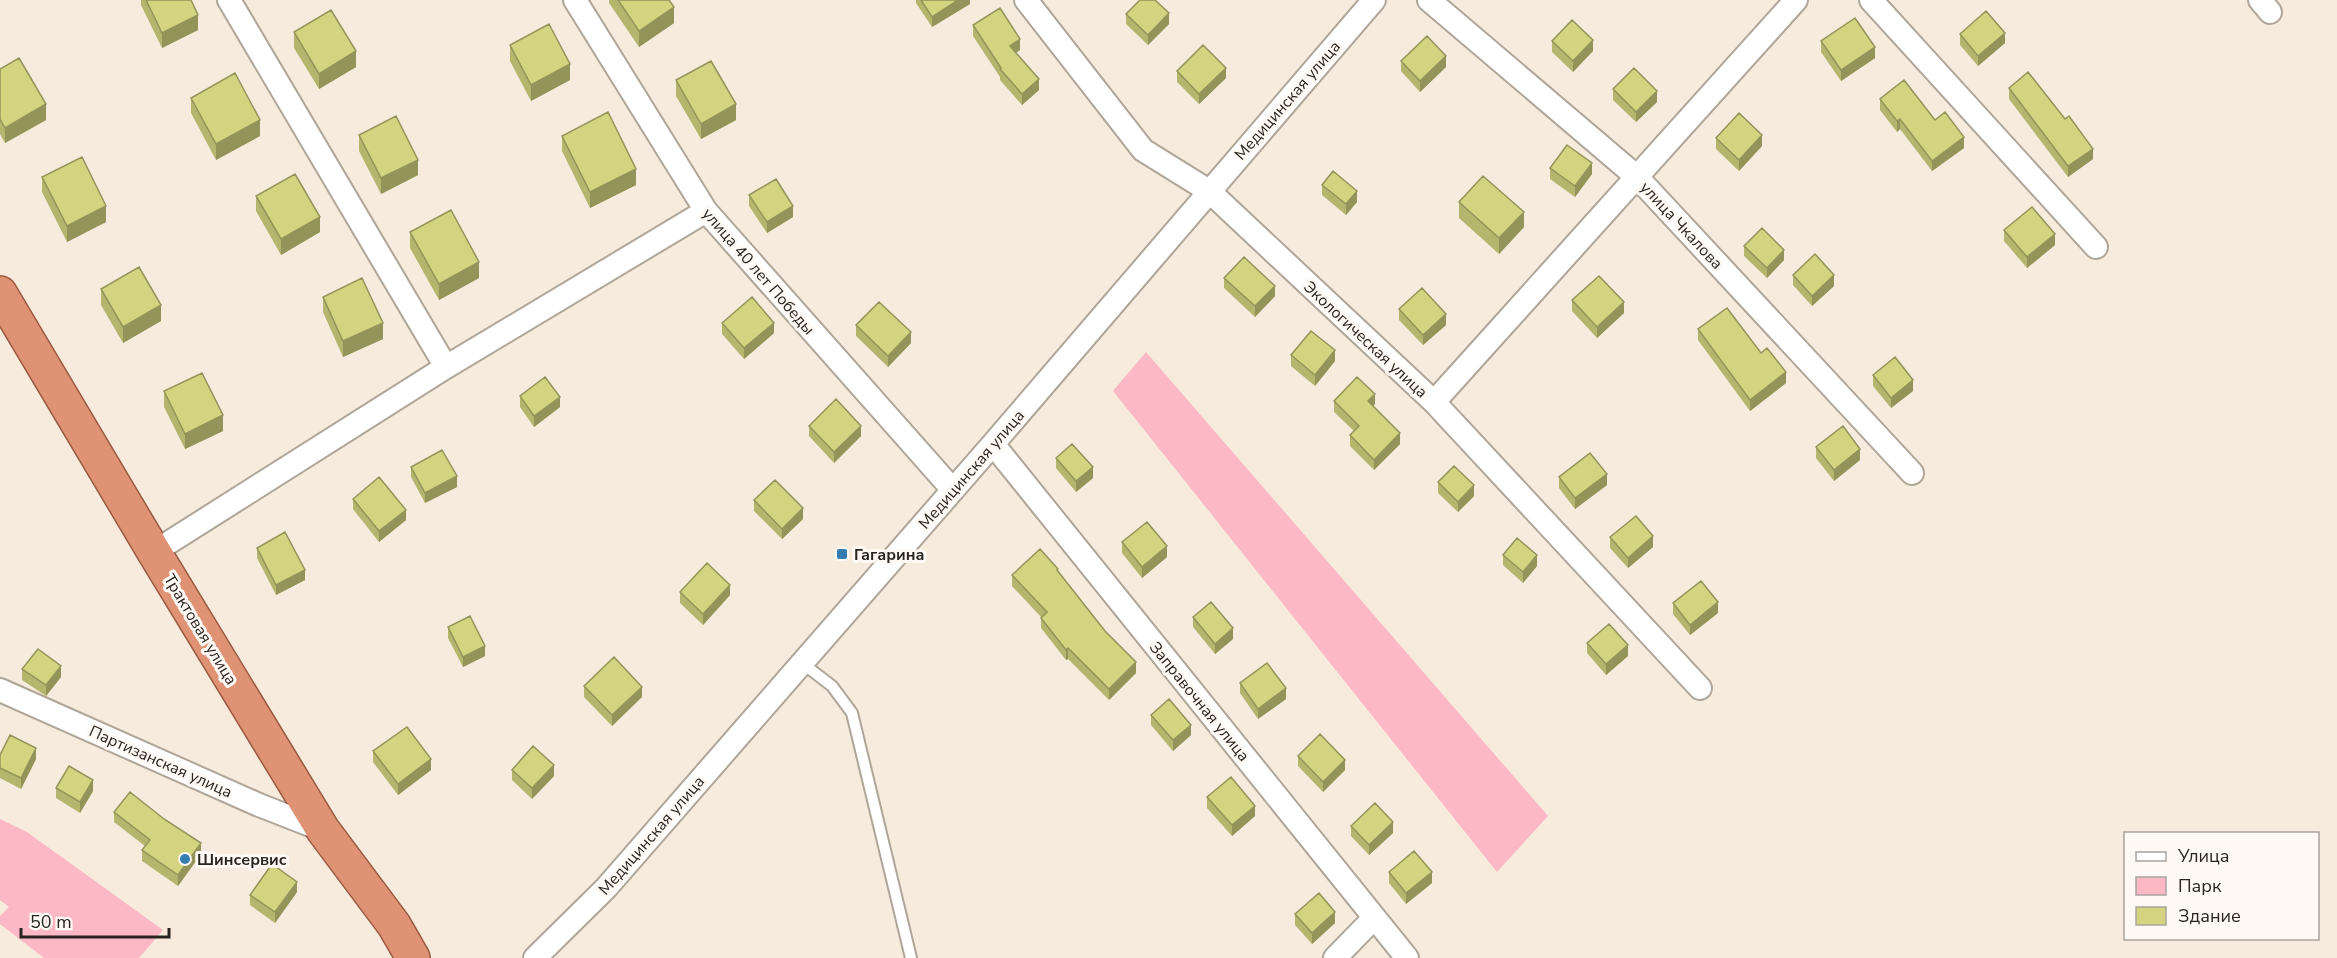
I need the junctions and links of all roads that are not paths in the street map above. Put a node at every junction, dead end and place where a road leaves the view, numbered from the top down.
1 (229, 0) edge
2 (575, 0) edge
3 (1026, 0) edge
4 (1374, 0) edge
5 (1429, 0) edge
6 (1796, 0) edge
7 (1871, 0) edge
8 (1637, 177) junction
9 (1209, 191) junction
10 (706, 211) junction
11 (2096, 247) dead end
12 (0, 293) edge
13 (446, 368) junction
14 (1434, 402) junction
15 (993, 444) junction
16 (1912, 473) dead end
17 (953, 490) junction
18 (154, 552) junction
19 (802, 663) junction
20 (1700, 688) dead end
21 (0, 690) edge
22 (323, 830) junction
23 (1374, 918) junction
24 (413, 958) edge
25 (535, 958) edge
26 (911, 958) edge
27 (1335, 958) edge
28 (1407, 958) edge

1 - 13 street
2 - 10 street, улица 40 лет Победы
3 - 9 street, Экологическая улица
4 - 9 street, Медицинская улица
5 - 8 street, улица Чкалова
6 - 8 street
7 - 11 street
8 - 14 street
8 - 16 street, улица Чкалова
9 - 14 street, Экологическая улица
9 - 15 street, Медицинская улица
10 - 13 street
10 - 17 street, улица 40 лет Победы
12 - 18 highway, Трактовая улица
13 - 18 street
14 - 20 street, Экологическая улица
15 - 17 street, Медицинская улица
15 - 23 street, Заправочная улица
17 - 19 street, Медицинская улица
18 - 22 highway, Трактовая улица
19 - 25 street, Медицинская улица
19 - 26 lane
21 - 22 street, Партизанская улица
22 - 24 highway, Трактовая улица
23 - 27 street
23 - 28 street, Заправочная улица

